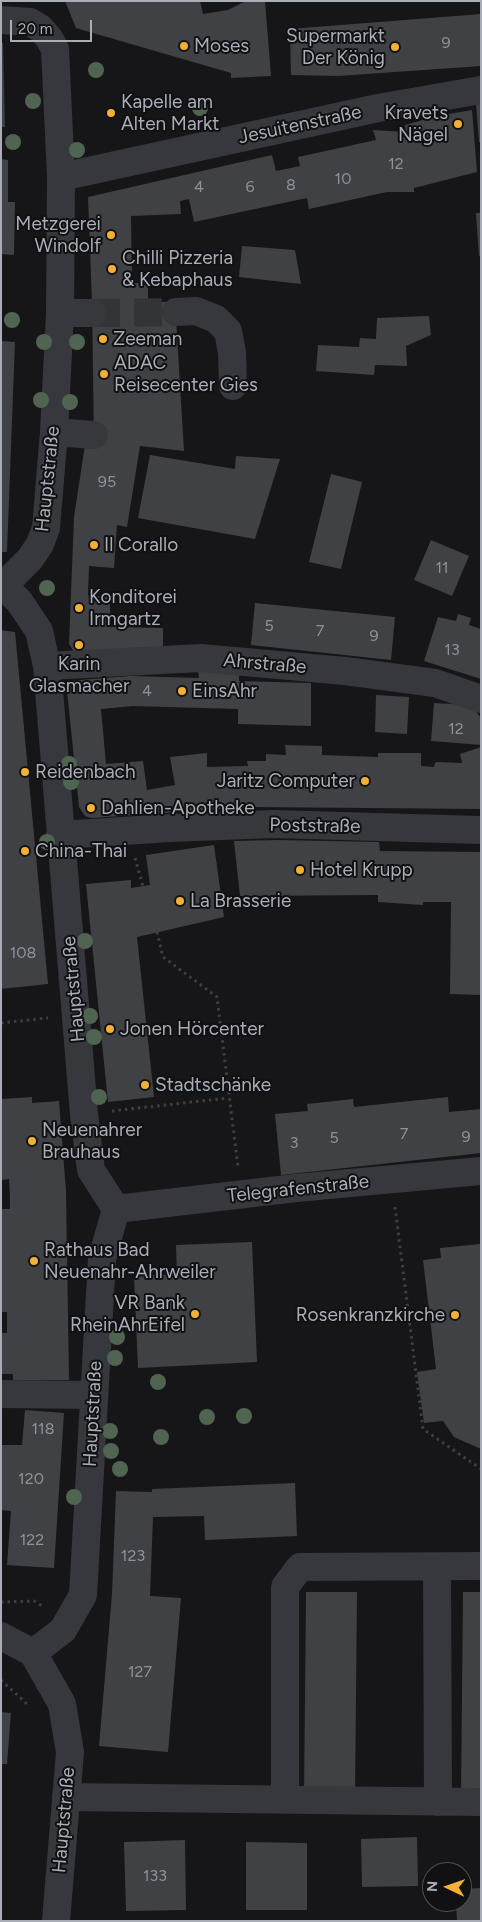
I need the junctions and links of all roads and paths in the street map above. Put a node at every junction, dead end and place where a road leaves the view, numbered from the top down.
1 (1, 20) edge
2 (44, 26) edge
3 (481, 90) edge
4 (61, 177) junction
5 (176, 312) tunnel mouth
6 (92, 313) tunnel mouth
7 (60, 314) junction
8 (233, 386) dead end
9 (54, 432) junction
10 (94, 435) dead end
11 (2, 586) edge
12 (47, 666) junction
13 (481, 700) edge
14 (481, 830) edge
15 (60, 835) junction
16 (157, 932) dead end
17 (77, 1014) junction
18 (1, 1023) edge
19 (228, 1098) junction
20 (84, 1114) junction
21 (481, 1171) edge
22 (392, 1179) junction
23 (242, 1194) junction
24 (116, 1209) junction
25 (1, 1394) edge
26 (94, 1394) junction
27 (481, 1469) edge
28 (481, 1566) edge
29 (437, 1567) junction
30 (1, 1602) edge
31 (69, 1620) junction
32 (1, 1636) edge
33 (33, 1654) junction
34 (66, 1797) junction
35 (285, 1799) junction
36 (438, 1802) junction
37 (481, 1802) edge
38 (56, 1921) edge

1 - 2 street
2 - 4 street, Hauptstraße
3 - 4 street, Jesuitenstraße
4 - 7 street, Hauptstraße
5 - 8 street
6 - 7 street
7 - 9 street, Hauptstraße
9 - 10 street
9 - 11 street, Hauptstraße
11 - 12 street, Hauptstraße
12 - 13 street, Ahrstraße
12 - 15 street, Hauptstraße
14 - 15 street, Poststraße
15 - 17 street, Hauptstraße
16 - 19 path
17 - 18 path
17 - 20 street, Hauptstraße
19 - 20 path
19 - 23 path
20 - 24 street, Hauptstraße
21 - 22 street, Telegrafenstraße
22 - 23 street, Telegrafenstraße
22 - 27 path
23 - 24 street, Telegrafenstraße
24 - 26 street, Hauptstraße
25 - 26 street
26 - 31 street, Hauptstraße
28 - 29 street
29 - 35 street
29 - 36 street
30 - 31 path
31 - 33 street, Hauptstraße
32 - 33 street
33 - 34 street, Hauptstraße
34 - 35 street
34 - 38 street, Hauptstraße
35 - 36 street
36 - 37 street

